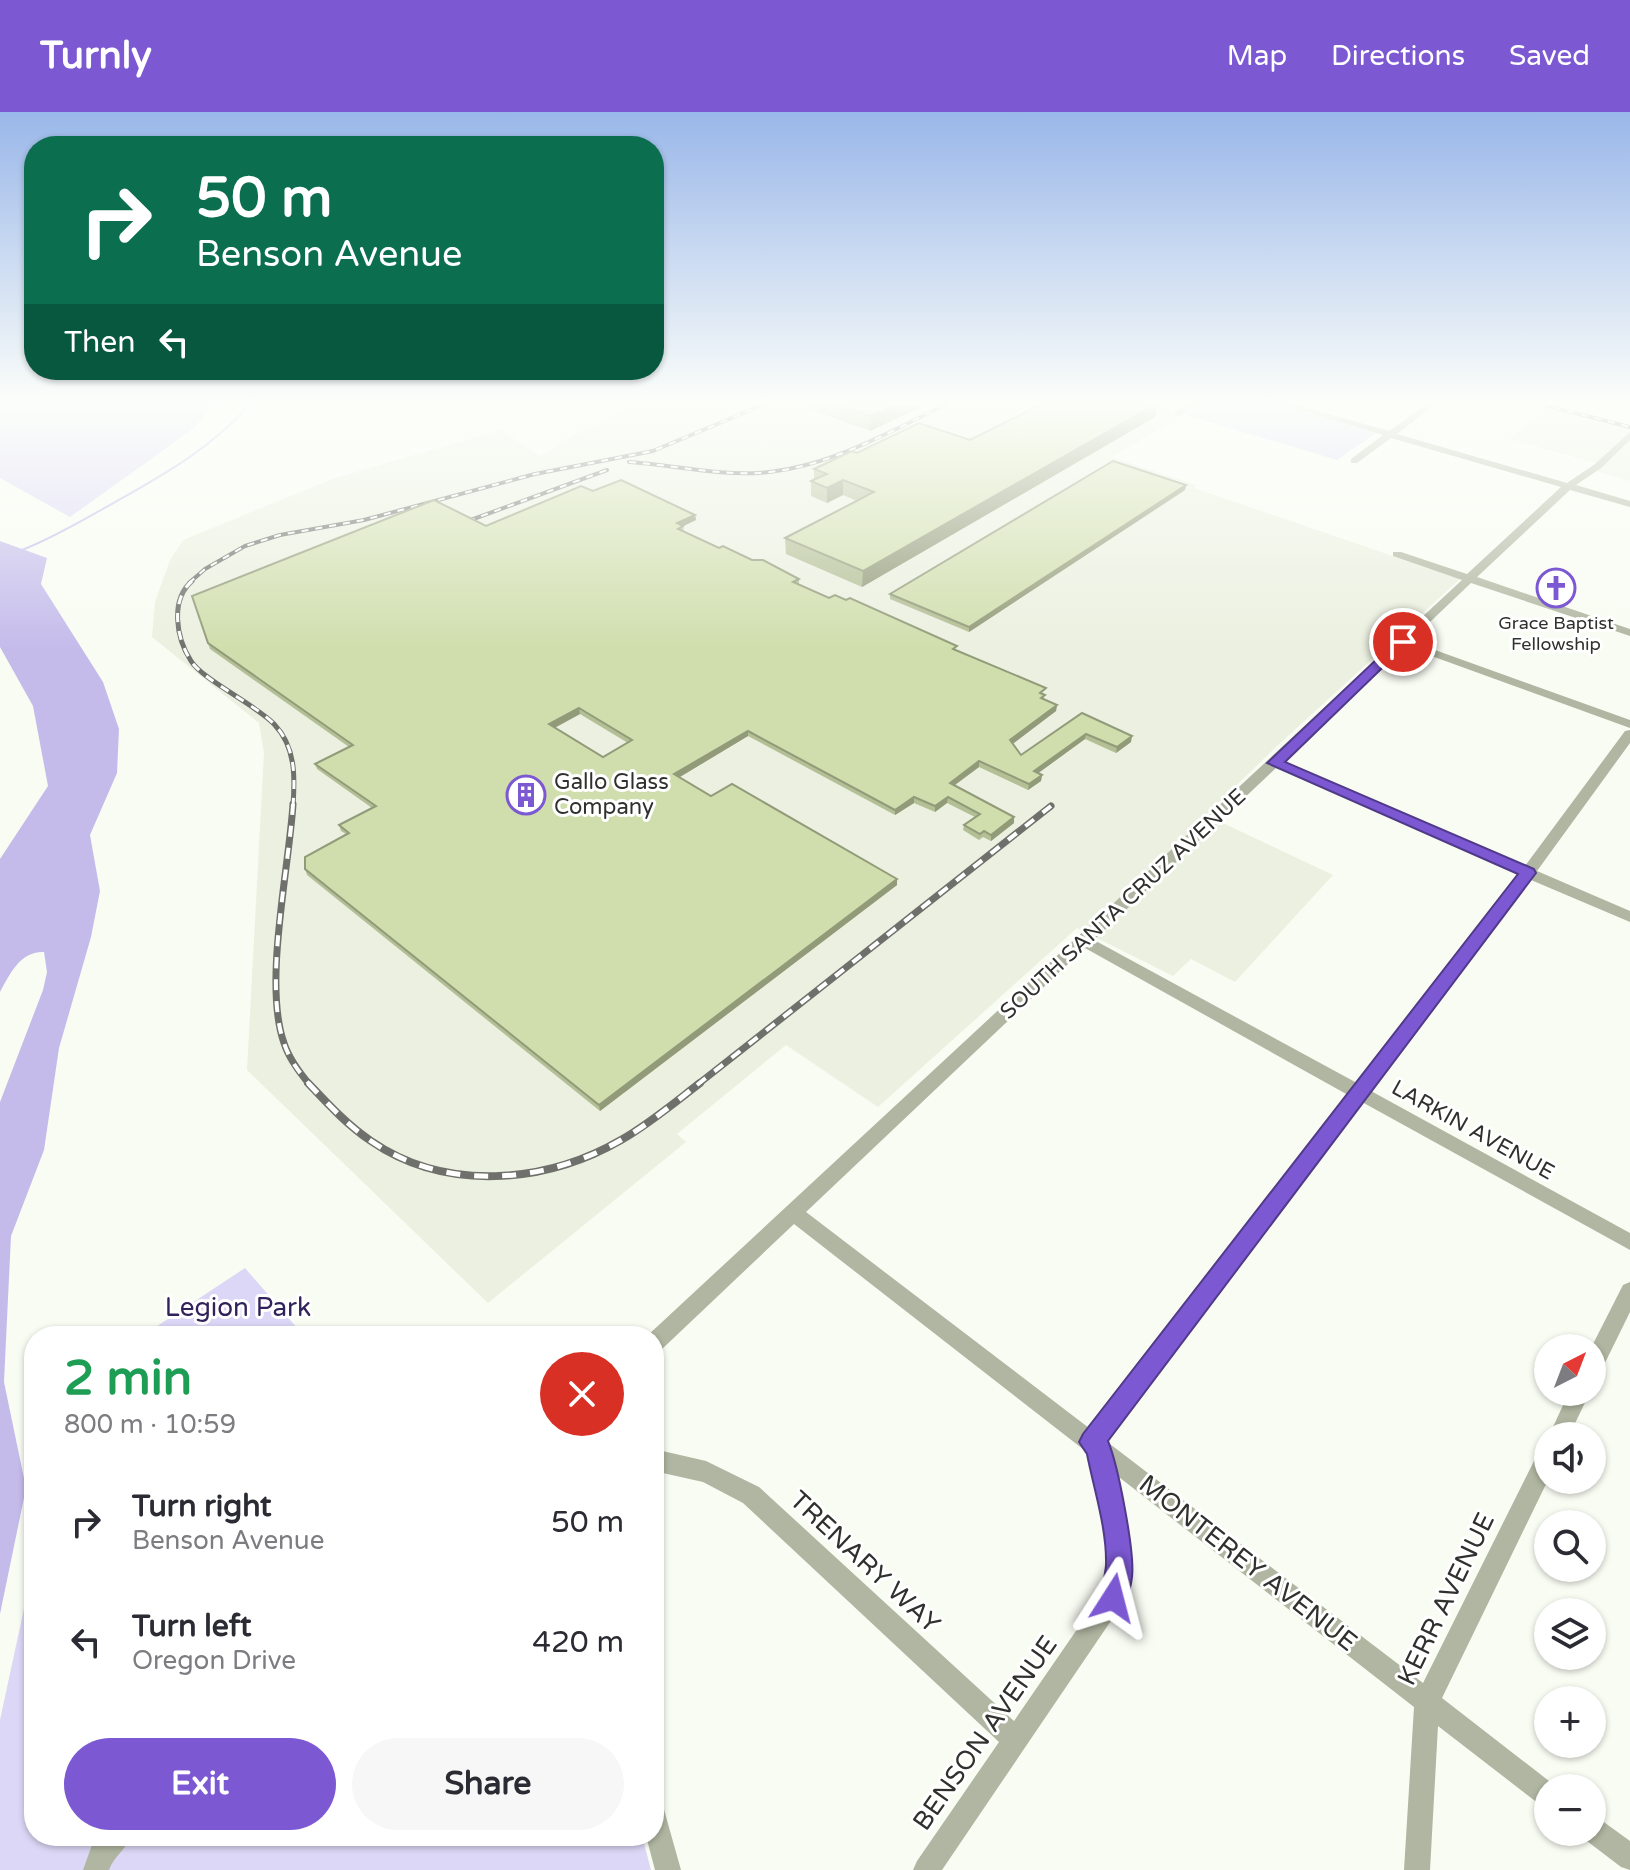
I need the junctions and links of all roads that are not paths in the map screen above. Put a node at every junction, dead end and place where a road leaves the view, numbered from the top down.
1 (1568, 486) joint
2 (1630, 504) edge
3 (1397, 554) dead end
4 (1470, 579) junction
5 (1630, 633) edge
6 (1403, 642) junction
7 (1630, 724) edge
8 (1630, 734) edge
9 (1275, 763) junction
10 (1528, 873) junction
11 (1630, 917) edge
12 (1084, 941) junction
13 (1358, 1091) junction
14 (795, 1214) junction
15 (1630, 1242) edge
16 (1630, 1291) edge
17 (664, 1334) edge
18 (1606, 1340) edge
19 (1095, 1445) junction
20 (664, 1462) edge
21 (1534, 1485) edge
22 (1427, 1701) junction
23 (1016, 1740) junction
24 (1534, 1784) edge
25 (1606, 1840) edge
26 (662, 1846) edge
27 (1630, 1858) edge
28 (668, 1870) edge
29 (926, 1870) edge
30 (1417, 1870) edge

1 - 2 street
1 - 4 street, SOUTH SANTA CRUZ AVENUE
3 - 4 street
4 - 5 street
4 - 6 street, SOUTH SANTA CRUZ AVENUE
6 - 7 street
6 - 9 street, SOUTH SANTA CRUZ AVENUE
8 - 10 street
9 - 10 street
9 - 12 street, SOUTH SANTA CRUZ AVENUE
10 - 11 street
10 - 13 street
12 - 13 street, LARKIN AVENUE
12 - 14 street, SOUTH SANTA CRUZ AVENUE
13 - 15 street, LARKIN AVENUE
13 - 19 street
14 - 17 street, SOUTH SANTA CRUZ AVENUE
14 - 19 street, MONTEREY AVENUE
16 - 18 street
19 - 22 street, MONTEREY AVENUE
19 - 23 street, BENSON AVENUE
20 - 23 street, TRENARY WAY
21 - 22 street, KERR AVENUE
22 - 24 street, MONTEREY AVENUE
22 - 30 street, KERR AVENUE
23 - 29 street, BENSON AVENUE
25 - 27 street
26 - 28 street

